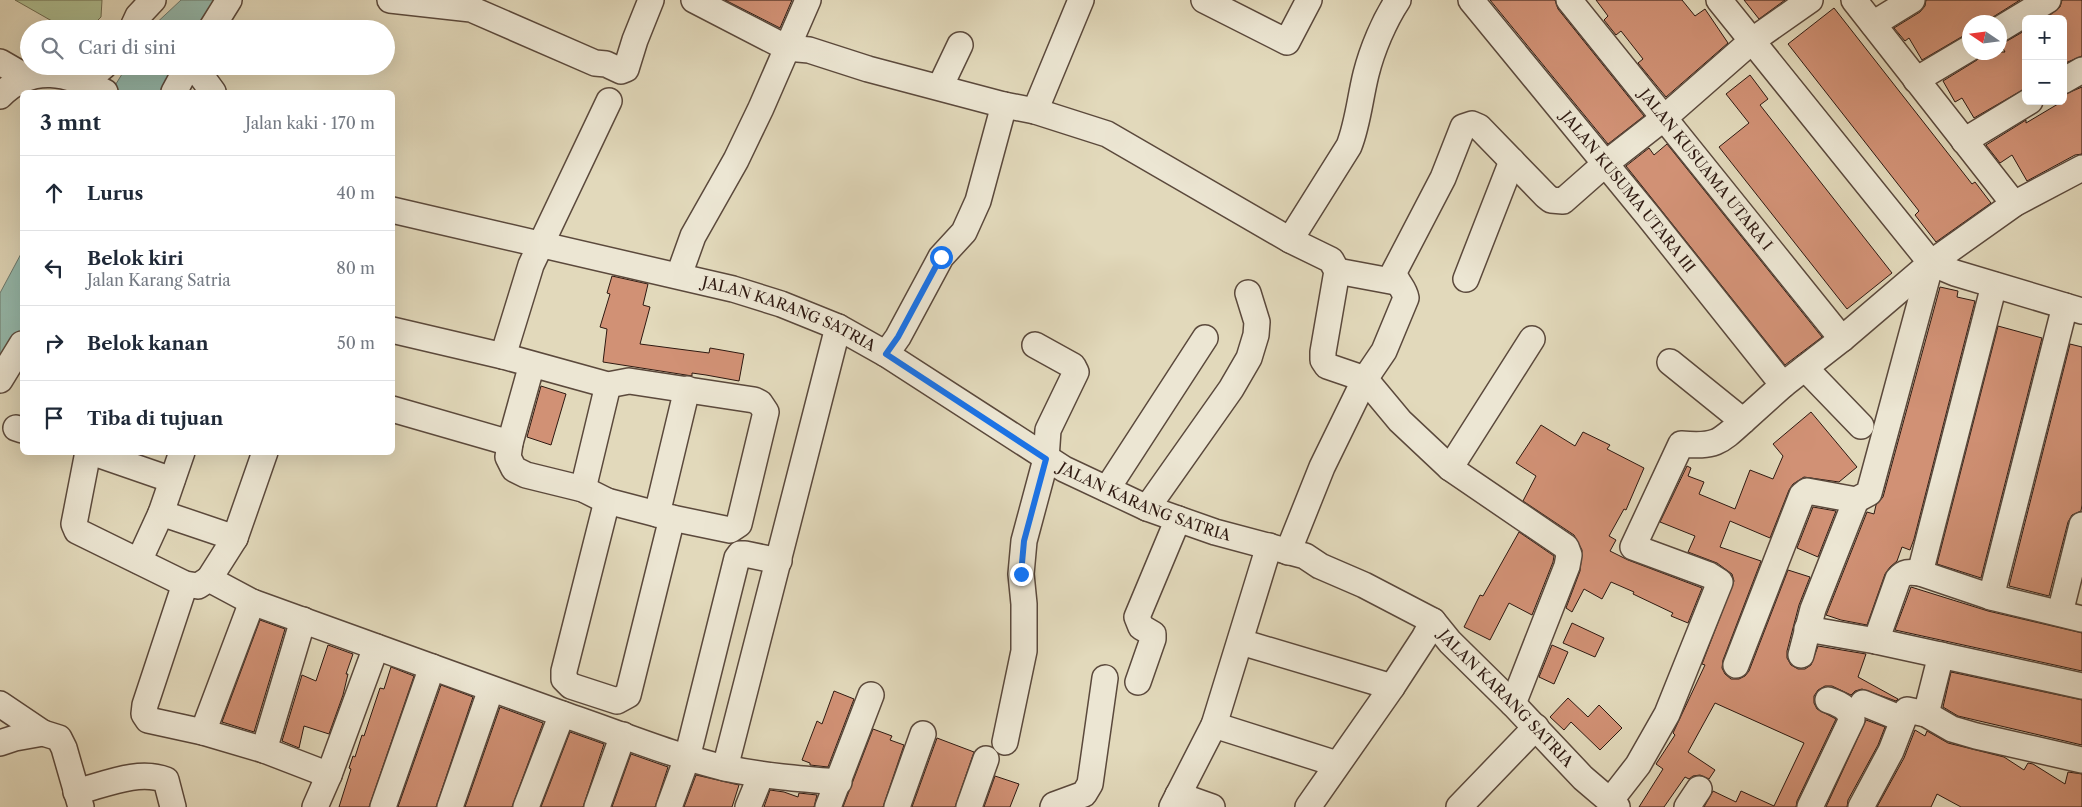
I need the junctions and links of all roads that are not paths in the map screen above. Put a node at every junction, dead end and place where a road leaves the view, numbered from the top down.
1 (229, 0) edge
2 (390, 0) edge
3 (652, 0) edge
4 (694, 0) edge
5 (808, 0) edge
6 (1081, 0) edge
7 (1309, 0) edge
8 (1398, 0) edge
9 (1471, 0) edge
10 (1568, 0) edge
11 (1719, 0) edge
12 (1810, 0) edge
13 (1854, 0) edge
14 (1912, 0) edge
15 (2048, 0) edge
16 (1207, 1) edge
17 (418, 2) edge
18 (217, 20) edge
19 (1873, 24) junction
20 (2007, 25) edge
21 (1753, 40) junction
22 (960, 44) dead end
23 (788, 48) junction
24 (1962, 53) edge
25 (0, 62) edge
26 (2082, 70) edge
27 (20, 74) edge
28 (23, 75) edge
29 (37, 75) edge
30 (47, 75) edge
31 (100, 75) edge
32 (183, 75) edge
33 (201, 75) edge
34 (26, 77) junction
35 (2067, 79) edge
36 (1916, 80) junction
37 (95, 87) edge
38 (940, 87) junction
39 (175, 90) edge
40 (212, 90) edge
41 (0, 96) edge
42 (609, 101) dead end
43 (1004, 105) junction
44 (2023, 105) edge
45 (1035, 111) junction
46 (1664, 118) junction
47 (1964, 141) junction
48 (1512, 161) junction
49 (1606, 164) junction
50 (2082, 168) edge
51 (2014, 204) junction
52 (395, 211) edge
53 (1290, 240) junction
54 (541, 246) junction
55 (1931, 263) junction
56 (1337, 271) junction
57 (679, 276) junction
58 (1466, 279) dead end
59 (1396, 282) junction
60 (1994, 285) junction
61 (1248, 293) dead end
62 (2074, 308) edge
63 (838, 327) junction
64 (395, 331) edge
65 (1205, 338) dead end
66 (1532, 339) dead end
67 (1842, 339) junction
68 (1035, 346) dead end
69 (20, 347) edge
70 (886, 354) junction
71 (503, 356) junction
72 (1670, 362) dead end
73 (532, 364) junction
74 (1805, 368) junction
75 (1365, 379) junction
76 (0, 380) edge
77 (608, 385) junction
78 (1783, 385) junction
79 (687, 389) junction
80 (395, 410) edge
81 (1742, 421) junction
82 (1861, 426) dead end
83 (510, 443) junction
84 (89, 455) edge
85 (99, 455) edge
86 (181, 455) edge
87 (264, 455) edge
88 (1046, 459) junction
89 (1450, 468) junction
90 (172, 480) junction
91 (583, 489) junction
92 (1107, 489) junction
93 (1856, 500) junction
94 (606, 501) junction
95 (1147, 508) junction
96 (161, 513) junction
97 (664, 516) junction
98 (1178, 520) junction
99 (2082, 525) edge
100 (235, 538) junction
101 (1279, 549) junction
102 (139, 561) junction
103 (779, 561) junction
104 (1920, 573) junction
105 (209, 579) junction
106 (185, 584) junction
107 (1991, 597) junction
108 (252, 602) junction
109 (2071, 616) edge
110 (303, 620) junction
111 (1433, 621) junction
112 (1806, 629) junction
113 (1876, 641) junction
114 (1241, 642) junction
115 (376, 647) junction
116 (1801, 655) dead end
117 (1941, 655) junction
118 (1736, 665) dead end
119 (432, 667) junction
120 (1105, 678) dead end
121 (1138, 682) dead end
122 (2082, 686) edge
123 (1392, 687) junction
124 (491, 689) junction
125 (871, 695) dead end
126 (1828, 700) dead end
127 (1863, 703) dead end
128 (0, 704) edge
129 (1513, 704) junction
130 (562, 714) junction
131 (1914, 717) junction
132 (1214, 725) junction
133 (1536, 727) junction
134 (203, 732) junction
135 (43, 733) junction
136 (923, 734) dead end
137 (623, 735) junction
138 (5, 736) edge
139 (1005, 742) dead end
140 (264, 750) junction
141 (687, 758) junction
142 (986, 759) dead end
143 (2082, 760) edge
144 (1337, 764) junction
145 (725, 768) junction
146 (329, 775) junction
147 (761, 775) junction
148 (839, 782) junction
149 (78, 799) edge
150 (1175, 801) edge
151 (1613, 804) edge
152 (173, 807) edge
153 (316, 807) edge
154 (383, 807) edge
155 (450, 807) edge
156 (526, 807) edge
157 (597, 807) edge
158 (669, 807) edge
159 (748, 807) edge
160 (828, 807) edge
161 (897, 807) edge
162 (969, 807) edge
163 (1053, 807) edge
164 (1212, 807) edge
165 (1308, 807) edge
166 (1459, 807) edge
167 (1810, 807) edge
168 (1861, 807) edge

1 - 18 street
2 - 17 street
3 - 17 street
4 - 23 street
5 - 23 street
6 - 45 street
7 - 16 street
8 - 53 street
9 - 49 street, JALAN KUSUMA UTARA III
10 - 46 street, JALAN KUSUAMA UTARA I
11 - 21 street
12 - 21 street
13 - 19 street
14 - 19 street
15 - 20 street
19 - 36 street
21 - 46 street
21 - 55 street
22 - 38 street
23 - 38 street
23 - 57 street
24 - 36 street
25 - 27 street
26 - 35 street
28 - 34 street
29 - 34 street
30 - 37 street
31 - 37 street
32 - 39 street
33 - 40 street
34 - 41 street
36 - 47 street
38 - 43 street
42 - 54 street
43 - 45 street
43 - 70 street
44 - 47 street
45 - 53 street
46 - 49 street
46 - 67 street, JALAN KUSUAMA UTARA I
47 - 51 street
48 - 49 street
48 - 58 street
48 - 59 street
49 - 78 street, JALAN KUSUMA UTARA III
50 - 51 street
51 - 55 street
52 - 54 street, JALAN KARANG SATRIA
53 - 56 street
54 - 57 street, JALAN KARANG SATRIA
54 - 71 street
55 - 60 street
55 - 67 street
55 - 93 street
56 - 59 street
56 - 75 street
57 - 63 street, JALAN KARANG SATRIA
59 - 75 street
60 - 62 street
60 - 104 street
61 - 95 street
62 - 107 street
63 - 70 street, JALAN KARANG SATRIA
63 - 103 street
64 - 71 street
65 - 92 street
66 - 89 street
67 - 74 street
68 - 88 street
69 - 76 street
70 - 88 street, JALAN KARANG SATRIA
71 - 73 street
72 - 81 street
73 - 77 street
73 - 83 street
74 - 78 street
74 - 82 street
75 - 89 street
75 - 101 street
77 - 79 street
77 - 91 street
78 - 81 street
79 - 97 street
79 - 97 street
80 - 83 street
81 - 151 street
83 - 91 street
84 - 102 street
85 - 90 street
86 - 90 street
87 - 100 street
88 - 92 street, JALAN KARANG SATRIA
88 - 139 street
89 - 129 street
90 - 96 street
91 - 94 street
92 - 95 street, JALAN KARANG SATRIA
93 - 112 street
93 - 118 street
94 - 97 street
94 - 97 street
95 - 98 street, JALAN KARANG SATRIA
96 - 100 street
96 - 102 street
98 - 101 street, JALAN KARANG SATRIA
98 - 121 street
99 - 109 street
100 - 105 street
101 - 111 street, JALAN KARANG SATRIA
101 - 114 street
102 - 106 street
103 - 141 street
103 - 145 street
104 - 107 street
104 - 113 street
105 - 106 street
105 - 108 street
106 - 134 street
107 - 109 street
108 - 110 street
108 - 134 street
110 - 115 street
110 - 140 street
111 - 123 street
111 - 129 street, JALAN KARANG SATRIA
112 - 113 street
112 - 116 street
113 - 117 street
114 - 123 street
114 - 132 street
115 - 119 street
115 - 146 street
117 - 122 street
117 - 131 street
119 - 124 street
119 - 154 street
120 - 163 street
123 - 144 street
124 - 130 street
124 - 155 street
125 - 148 street
126 - 167 street
127 - 131 street
128 - 135 street
129 - 133 street, JALAN KARANG SATRIA
130 - 137 street
130 - 156 street
131 - 143 street
131 - 168 street
132 - 144 street
132 - 150 street
133 - 151 street, JALAN KARANG SATRIA
133 - 166 street
134 - 140 street
135 - 138 street
135 - 149 street
136 - 161 street
137 - 141 street
137 - 157 street
140 - 146 street
141 - 145 street
141 - 158 street
142 - 162 street
144 - 165 street
145 - 147 street
146 - 153 street
147 - 148 street
147 - 159 street
148 - 160 street
149 - 152 street
150 - 164 street

